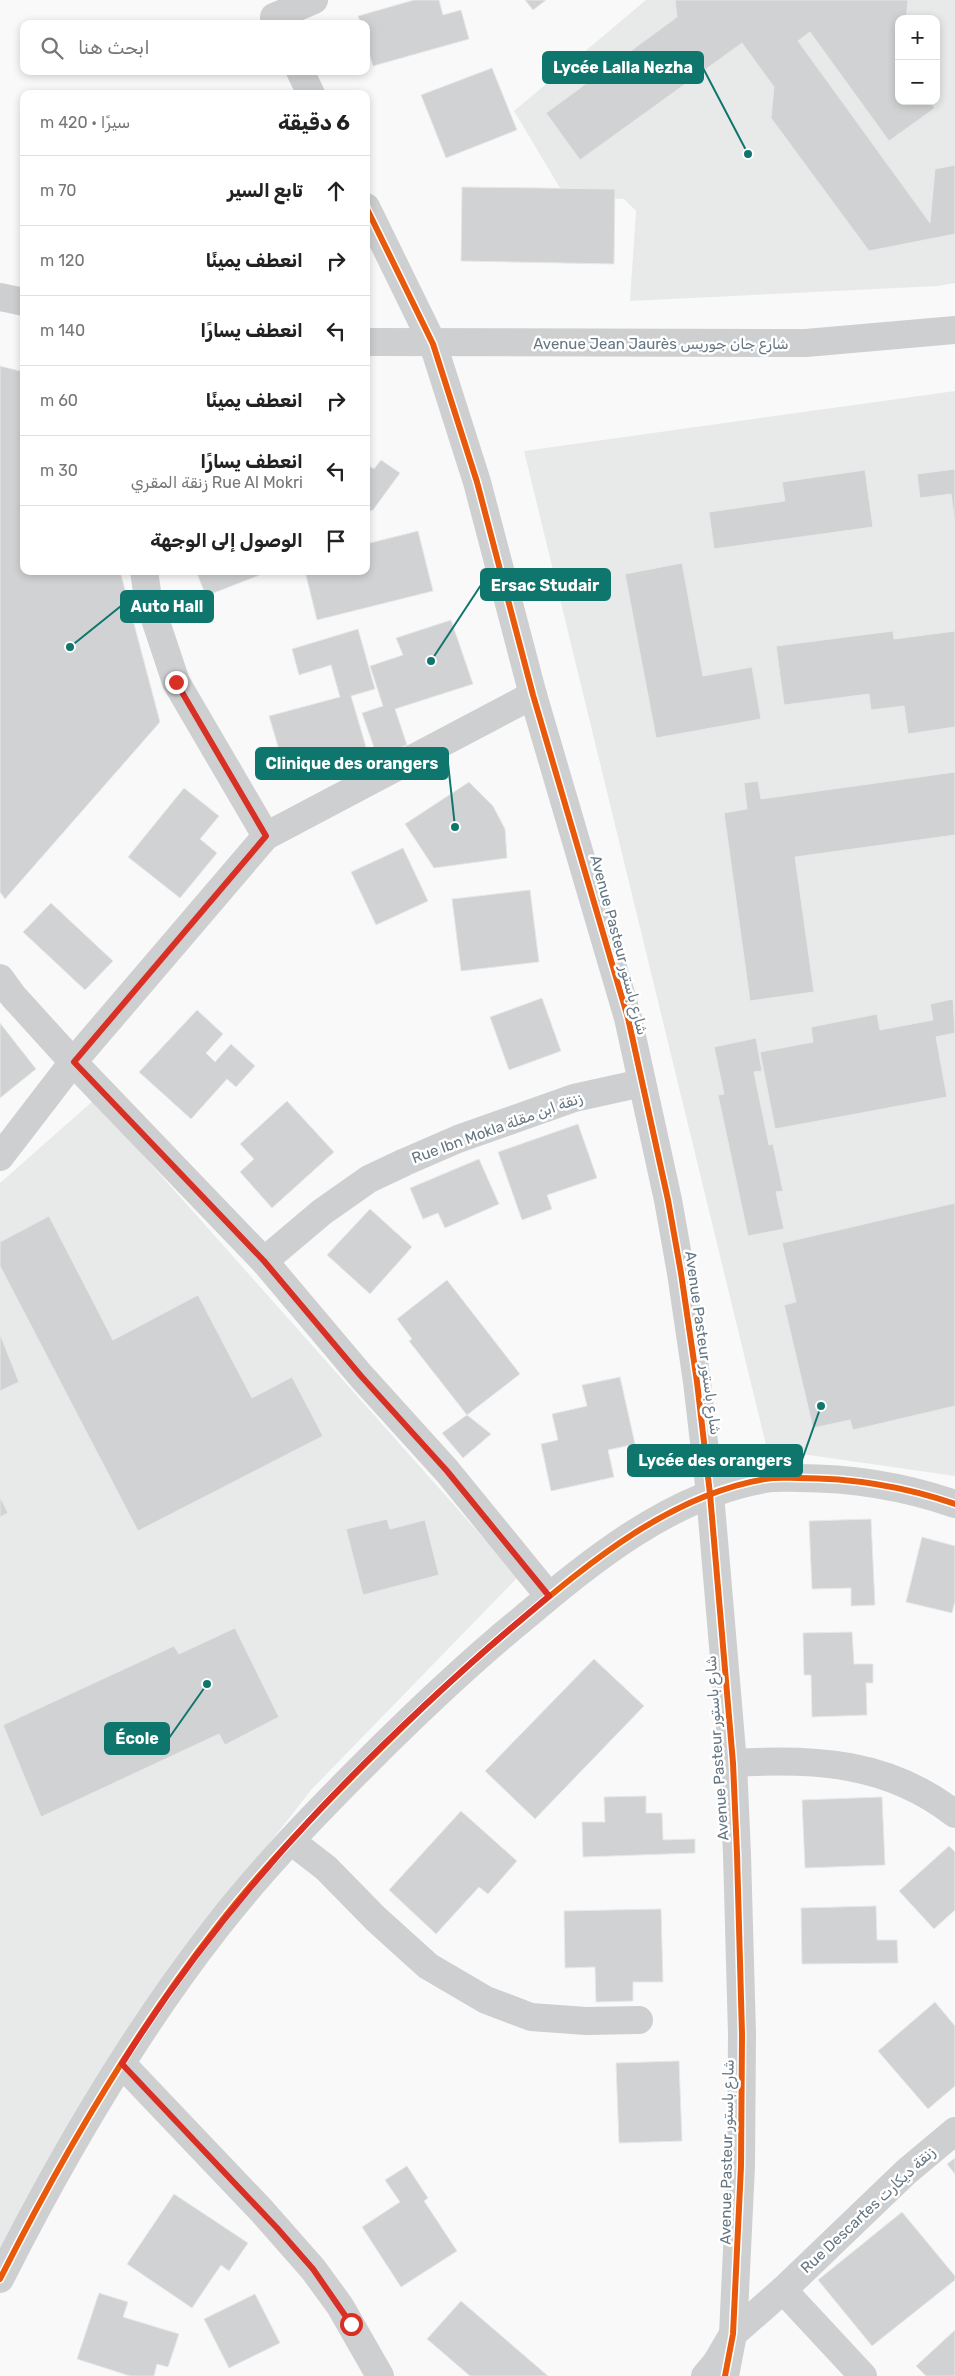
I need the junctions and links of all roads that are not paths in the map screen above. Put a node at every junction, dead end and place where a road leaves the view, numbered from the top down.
1 (314, 0) edge
2 (272, 14) edge
3 (302, 75) edge
4 (309, 90) edge
5 (370, 215) edge
6 (0, 297) edge
7 (20, 301) edge
8 (955, 330) edge
9 (370, 342) edge
10 (433, 344) junction
11 (145, 575) edge
12 (533, 695) junction
13 (266, 836) junction
14 (0, 978) edge
15 (74, 1062) junction
16 (642, 1083) junction
17 (0, 1157) edge
18 (264, 1261) junction
19 (710, 1494) junction
20 (955, 1504) edge
21 (549, 1596) junction
22 (733, 1763) junction
23 (955, 1814) edge
24 (291, 1841) junction
25 (639, 2020) dead end
26 (122, 2064) junction
27 (955, 2131) edge
28 (0, 2279) edge
29 (783, 2290) junction
30 (733, 2334) junction
31 (380, 2376) edge
32 (706, 2376) edge
33 (725, 2376) edge
34 (863, 2376) edge

1 - 2 street
3 - 4 street
5 - 10 street, Avenue Pasteur شارع باستور
6 - 7 street
8 - 10 street, Avenue Jean Jaurès شارع جان جوريس
9 - 10 street, Avenue Jean Jaurès شارع جان جوريس
10 - 12 street, Avenue Pasteur شارع باستور
11 - 13 street
12 - 13 street
12 - 16 street, Avenue Pasteur شارع باستور
13 - 15 street
14 - 15 street
15 - 17 street
15 - 18 street
16 - 18 street, Rue Ibn Mokla زنقة ابن مقلة
16 - 19 street, Avenue Pasteur شارع باستور
18 - 21 street
19 - 20 street
19 - 21 street
19 - 22 street, Avenue Pasteur شارع باستور
21 - 24 street
22 - 23 street
22 - 30 street, Avenue Pasteur شارع باستور
24 - 25 street
24 - 26 street
26 - 28 street
26 - 31 street
27 - 29 street, Rue Descartes زنقة ديكارت
29 - 30 street, Rue Descartes زنقة ديكارت
29 - 34 street
30 - 32 street
30 - 33 street, Avenue Pasteur شارع باستور

